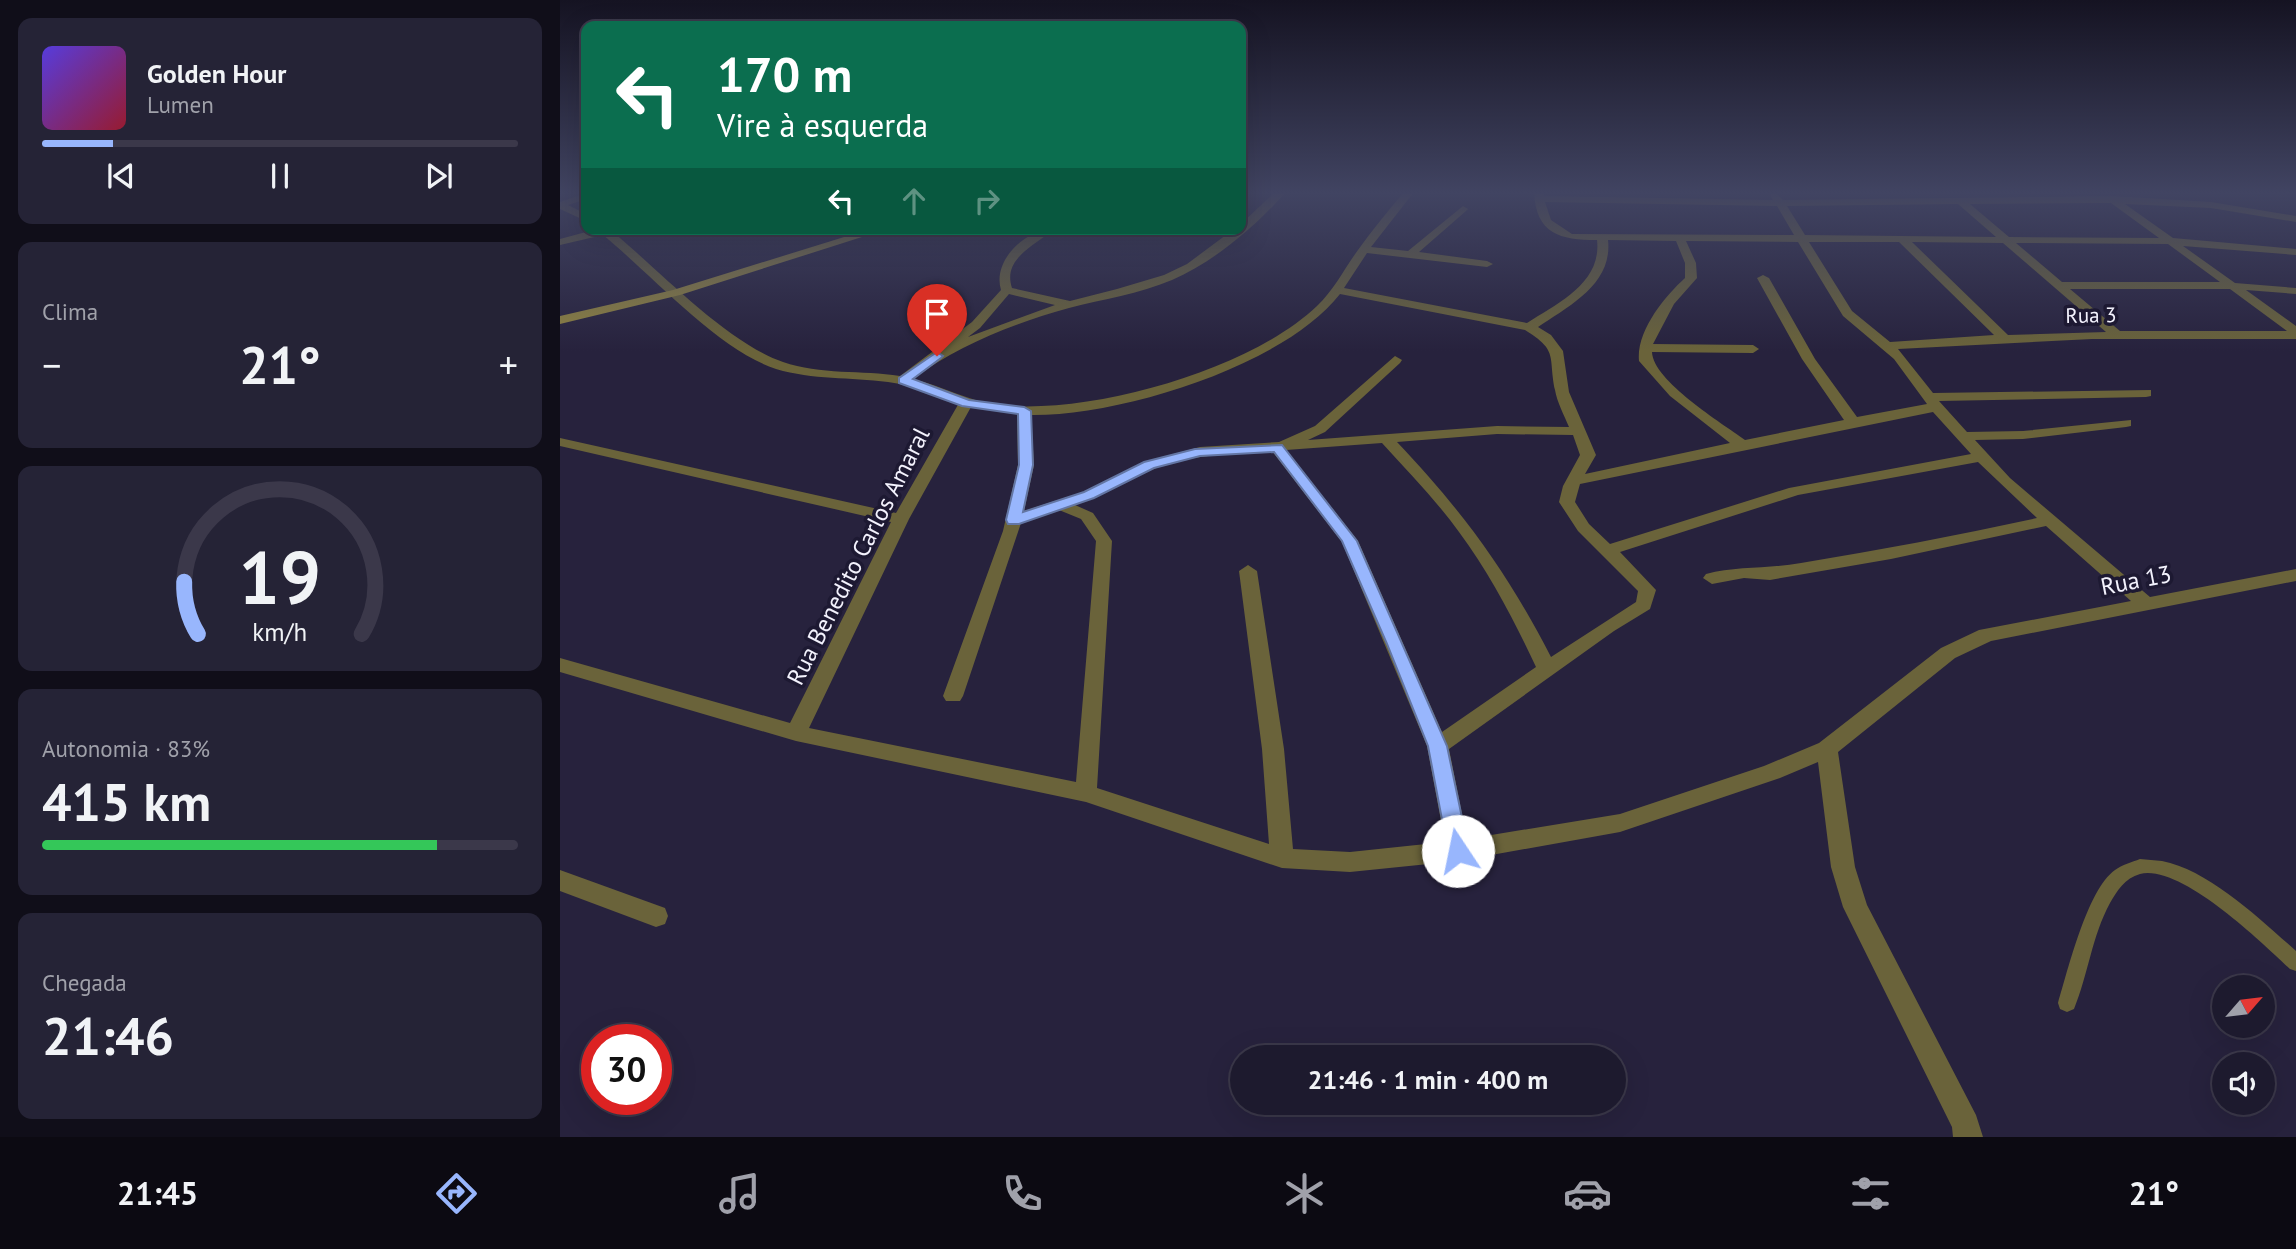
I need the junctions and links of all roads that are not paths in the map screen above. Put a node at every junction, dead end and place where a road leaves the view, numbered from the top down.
1 (624, 245) edge
2 (799, 245) edge
3 (830, 245) edge
4 (1026, 245) edge
5 (1221, 245) edge
6 (1367, 245) edge
7 (1421, 245) edge
8 (1605, 245) edge
9 (1682, 245) edge
10 (1805, 245) edge
11 (1908, 245) edge
12 (2009, 245) edge
13 (2173, 245) edge
14 (2215, 245) edge
15 (1364, 249) junction
16 (2296, 252) edge
17 (1412, 253) junction
18 (1487, 264) dead end
19 (1763, 278) dead end
20 (664, 284) junction
21 (2058, 285) junction
22 (2235, 286) junction
23 (1007, 290) junction
24 (1338, 290) junction
25 (2296, 291) edge
26 (676, 293) junction
27 (1079, 302) junction
28 (560, 311) edge
29 (560, 320) edge
30 (1528, 327) junction
31 (2116, 334) junction
32 (2296, 334) edge
33 (2003, 337) junction
34 (1887, 346) junction
35 (1646, 348) junction
36 (1752, 349) dead end
37 (937, 356) junction
38 (1395, 360) dead end
39 (904, 380) junction
40 (2146, 393) dead end
41 (1933, 402) junction
42 (967, 403) junction
43 (1024, 411) junction
44 (1853, 422) junction
45 (2126, 423) dead end
46 (1577, 432) junction
47 (1962, 436) junction
48 (1386, 439) junction
49 (560, 442) edge
50 (1743, 446) junction
51 (1278, 448) junction
52 (1980, 457) junction
53 (1574, 481) junction
54 (1060, 505) junction
55 (901, 519) junction
56 (1014, 520) junction
57 (2047, 521) junction
58 (1606, 551) junction
59 (1248, 571) dead end
60 (2296, 575) edge
61 (1712, 578) dead end
62 (2145, 604) junction
63 (1547, 669) junction
64 (565, 672) edge
65 (953, 696) dead end
66 (796, 733) junction
67 (1438, 746) junction
68 (1827, 749) junction
69 (1086, 793) junction
70 (1458, 851) junction
71 (1282, 858) junction
72 (560, 880) edge
73 (656, 916) dead end
74 (2296, 963) edge
75 (2067, 1003) dead end
76 (1968, 1137) edge

1 - 20 street
2 - 20 street
3 - 26 street
4 - 23 street
5 - 27 street
6 - 15 street
7 - 17 street
8 - 30 street
9 - 35 street
10 - 34 street
11 - 33 street
12 - 21 street
13 - 22 street
14 - 16 street
15 - 17 street
15 - 24 street
17 - 18 street
19 - 44 street
20 - 26 street
20 - 28 street
21 - 22 street
21 - 31 street
22 - 25 street
22 - 32 street
23 - 27 street
23 - 37 street
24 - 30 street
24 - 43 street
26 - 29 street
26 - 39 street
27 - 37 street
30 - 46 street
31 - 32 street, Rua 3
31 - 33 street, Rua 3
33 - 34 street, Rua 3
34 - 41 street
35 - 36 street
35 - 50 street
37 - 39 street
38 - 51 street
39 - 42 street
40 - 41 street
41 - 44 street
41 - 47 street
42 - 43 street
42 - 55 street, Rua Benedito Carlos Amaral
43 - 56 street
44 - 50 street
45 - 47 street
46 - 48 street
46 - 53 street
47 - 52 street
48 - 51 street
48 - 63 street
49 - 55 street
50 - 53 street
51 - 54 street
51 - 67 street
52 - 57 street
52 - 58 street
53 - 58 street
54 - 56 street
54 - 69 street
55 - 66 street, Rua Benedito Carlos Amaral
56 - 65 street
57 - 61 street
57 - 62 street
58 - 63 street
59 - 71 street
60 - 62 street, Rua 13
62 - 68 street, Rua 13
63 - 67 street
64 - 66 street, Rua 13
66 - 69 street, Rua 13
67 - 70 street
68 - 70 street, Rua 13
68 - 76 street
69 - 71 street, Rua 13
70 - 71 street, Rua 13
72 - 73 street
74 - 75 lane

